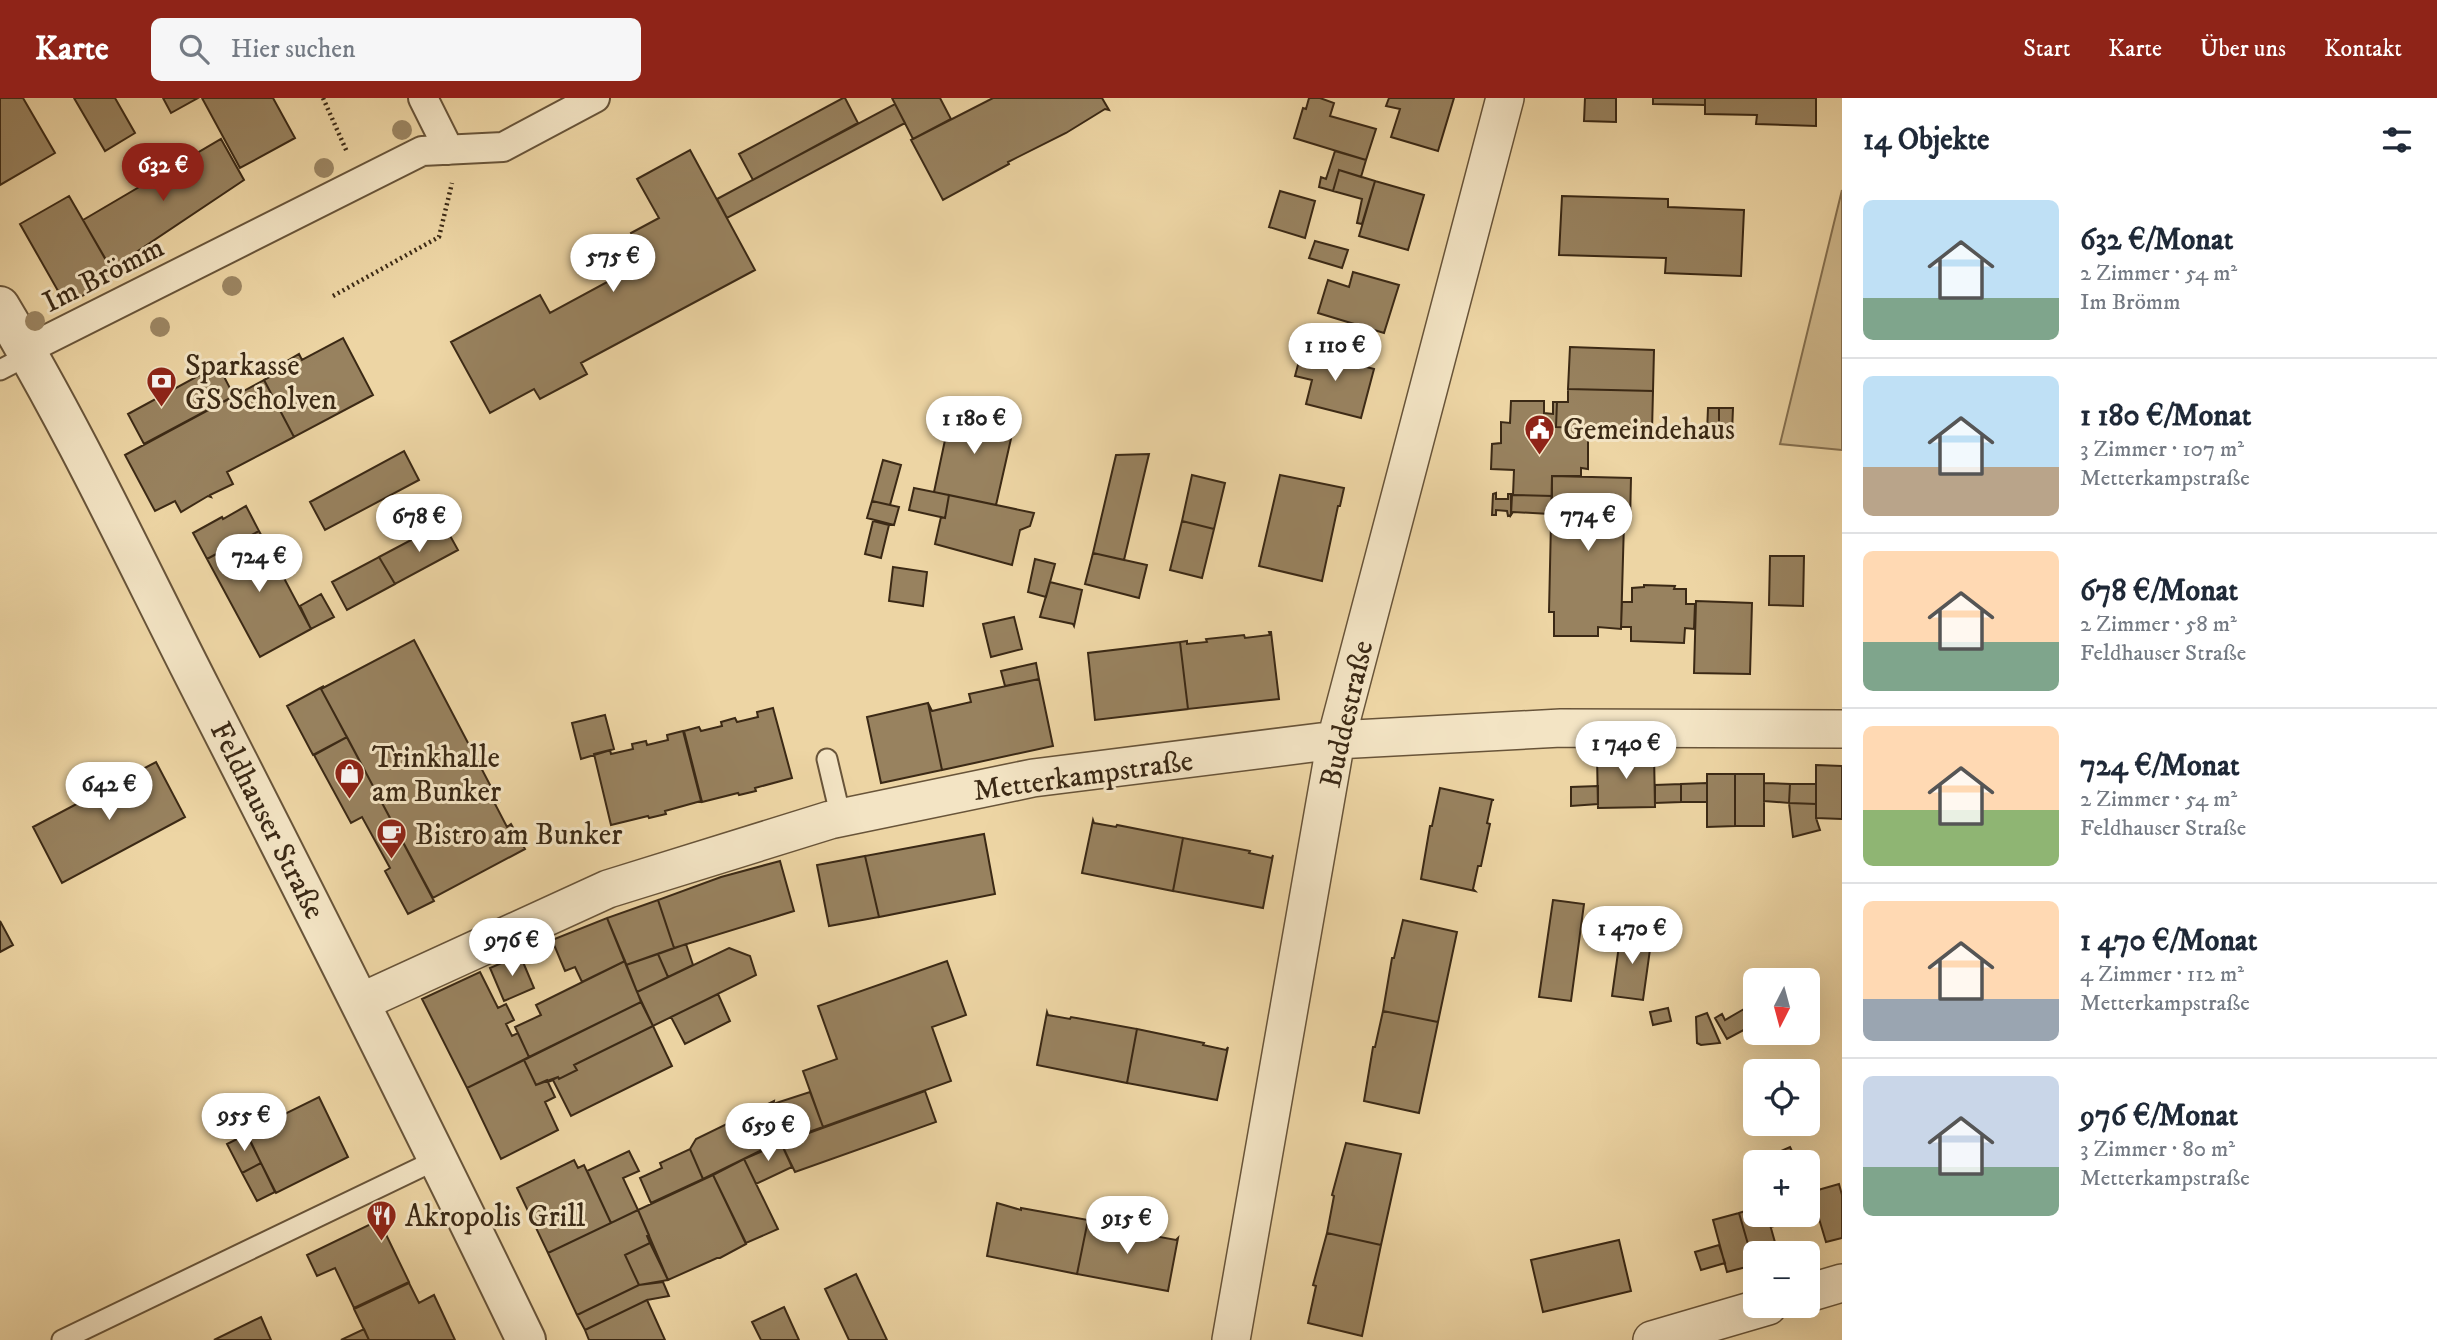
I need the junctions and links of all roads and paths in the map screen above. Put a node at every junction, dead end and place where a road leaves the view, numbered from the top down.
1 (323, 98) edge
2 (424, 98) edge
3 (595, 98) edge
4 (1505, 98) edge
5 (455, 149) junction
6 (360, 182) junction
7 (332, 296) dead end
8 (0, 306) edge
9 (18, 358) edge
10 (1842, 729) edge
11 (1336, 740) junction
12 (827, 759) dead end
13 (841, 818) junction
14 (361, 1002) junction
15 (438, 1159) junction
16 (1842, 1283) edge
17 (1820, 1289) edge
18 (1743, 1313) edge
19 (62, 1340) edge
20 (526, 1340) edge
21 (1231, 1340) edge
22 (1652, 1340) edge

1 - 6 path
2 - 5 street
3 - 5 street, Im Brömm
4 - 11 street, Buddestraße
5 - 6 street, Im Brömm
5 - 7 path
6 - 9 street, Im Brömm
8 - 9 street, Feldhauser Straße
9 - 14 street, Feldhauser Straße
10 - 11 street, Metterkampstraße
11 - 13 street, Metterkampstraße
11 - 21 street, Buddestraße
12 - 13 lane
13 - 14 street, Metterkampstraße
14 - 15 street, Feldhauser Straße
15 - 19 lane
15 - 20 street, Feldhauser Straße
16 - 17 street
18 - 22 street

